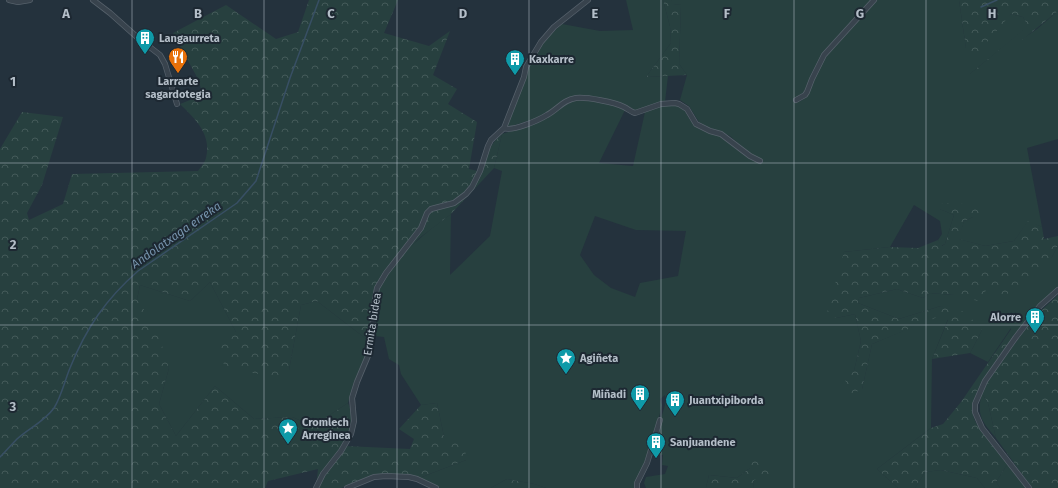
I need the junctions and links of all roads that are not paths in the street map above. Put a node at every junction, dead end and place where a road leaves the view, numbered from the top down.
1 (9, 0) edge
2 (30, 0) edge
3 (93, 0) edge
4 (588, 0) edge
5 (874, 0) edge
6 (796, 100) dead end
7 (178, 104) dead end
8 (504, 128) junction
9 (760, 161) dead end
10 (1058, 290) edge
11 (660, 420) dead end
12 (316, 488) edge
13 (347, 488) edge
14 (436, 488) edge
15 (637, 488) edge
16 (1029, 488) edge

1 - 2 street
3 - 7 street
4 - 8 street
5 - 6 street
8 - 9 street
8 - 12 street, Ermita bidea
10 - 16 street
11 - 15 street
13 - 14 street

